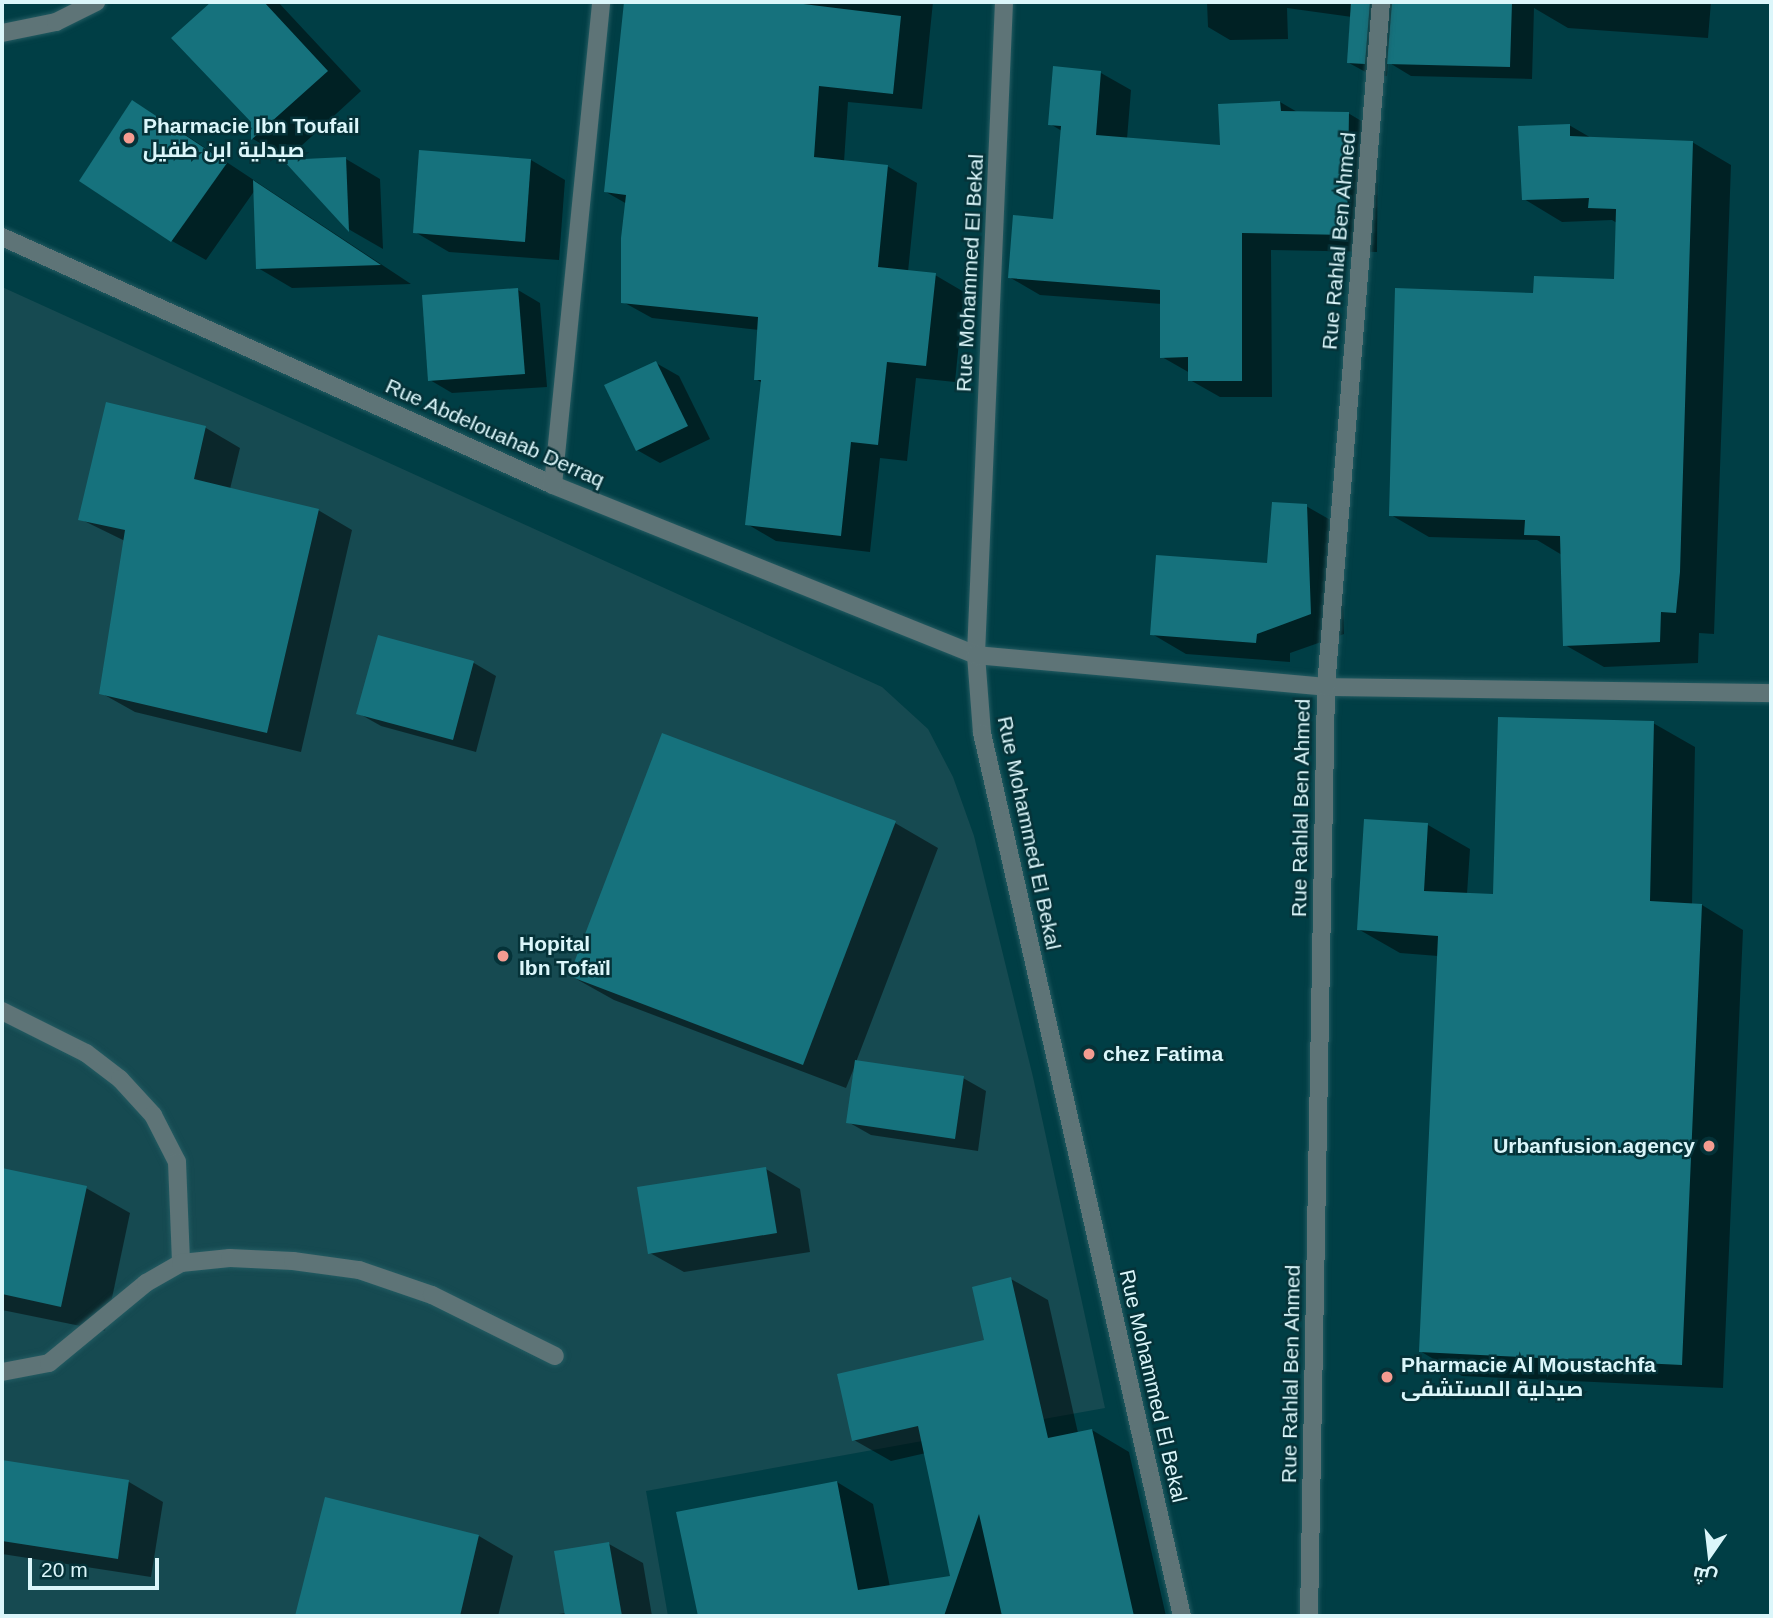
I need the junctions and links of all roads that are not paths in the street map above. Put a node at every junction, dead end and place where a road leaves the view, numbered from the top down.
1 (96, 2) edge
2 (600, 2) edge
3 (1004, 2) edge
4 (1381, 2) edge
5 (2, 33) edge
6 (2, 237) edge
7 (553, 485) junction
8 (976, 655) junction
9 (1326, 687) junction
10 (1771, 693) edge
11 (2, 1011) edge
12 (181, 1263) junction
13 (555, 1356) dead end
14 (2, 1372) edge
15 (1182, 1616) edge
16 (1310, 1616) edge

1 - 5 street
2 - 7 street
3 - 8 street, Rue Mohammed El Bekal
4 - 9 street, Rue Rahlal Ben Ahmed
6 - 7 street, Rue Abdelouahab Derraq
7 - 8 street, Rue Abdelouahab Derraq
8 - 9 street, Rue Abdelouahab Derraq
8 - 15 street, Rue Mohammed El Bekal
9 - 10 street, Rue Abdelouahab Derraq
9 - 16 street, Rue Rahlal Ben Ahmed
11 - 12 street
12 - 13 street
12 - 14 street

